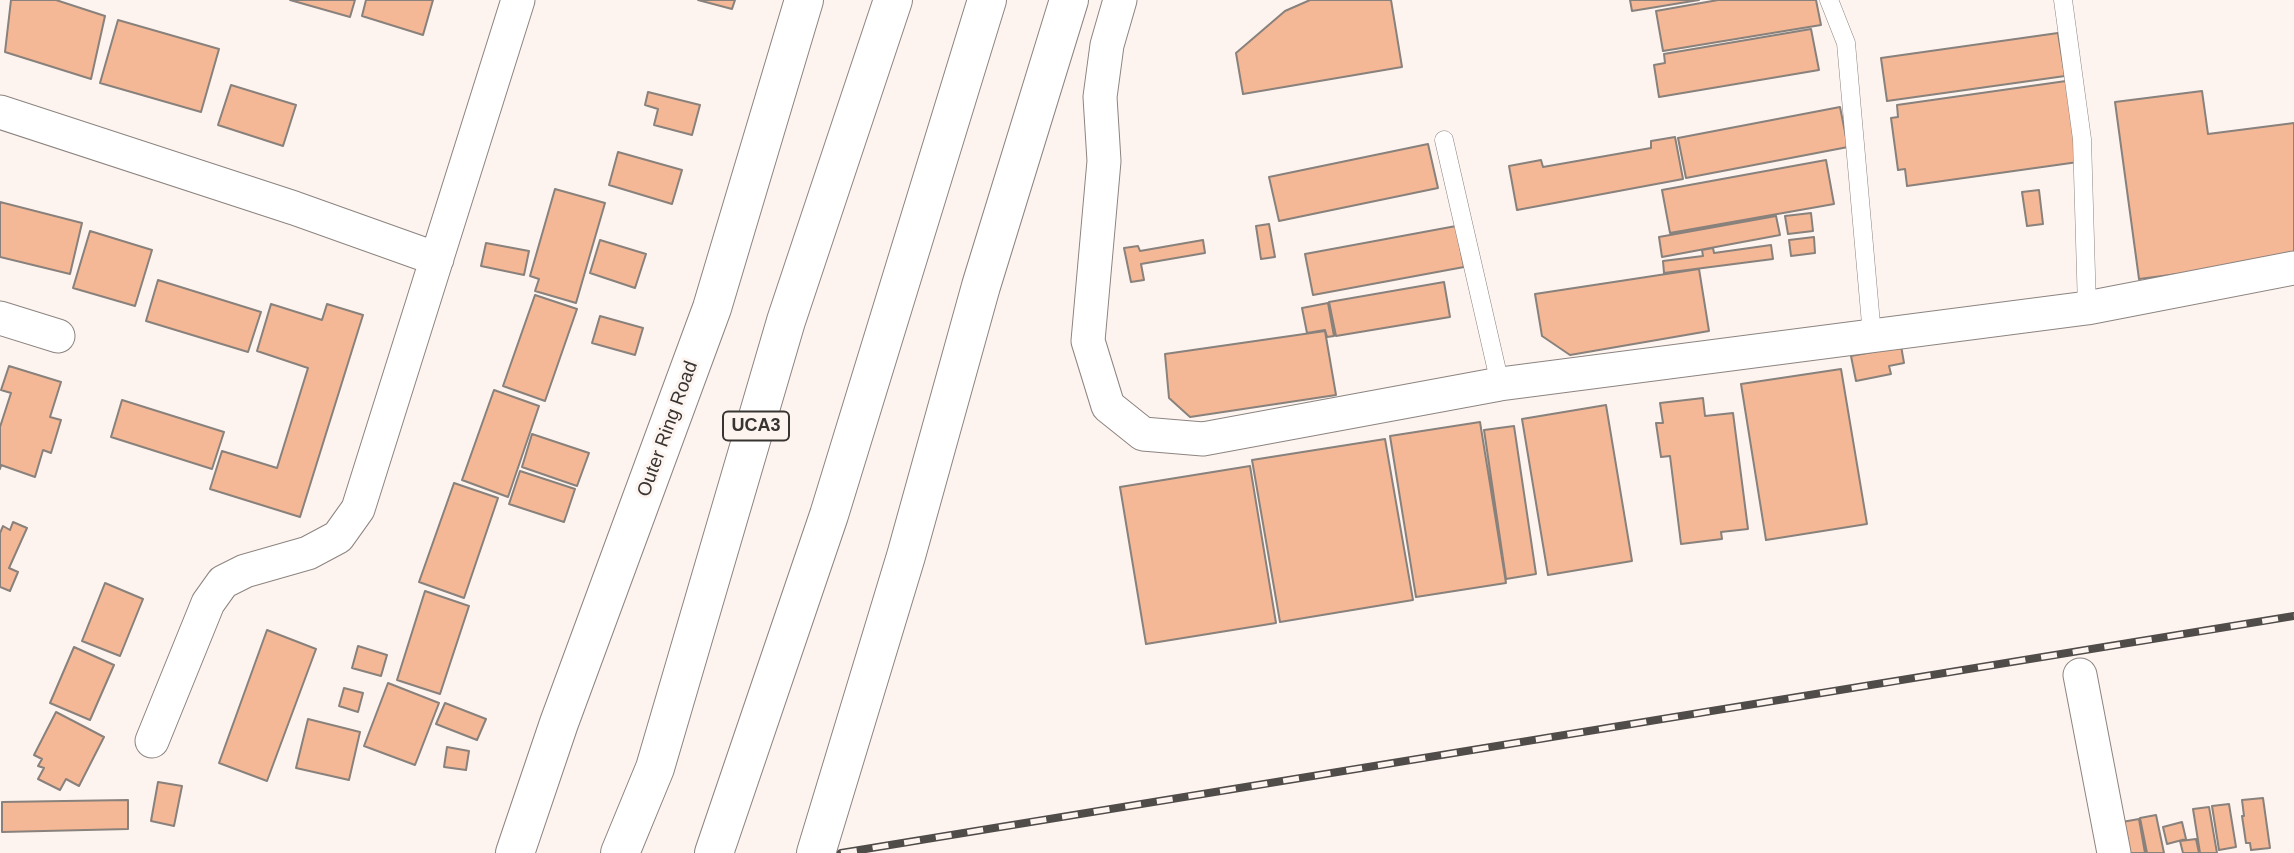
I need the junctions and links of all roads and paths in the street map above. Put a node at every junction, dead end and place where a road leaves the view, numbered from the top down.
1 (518, 0) edge
2 (804, 0) edge
3 (892, 0) edge
4 (987, 0) edge
5 (1069, 0) edge
6 (1120, 0) edge
7 (1829, 0) edge
8 (2063, 0) edge
9 (0, 112) edge
10 (1444, 141) dead end
11 (437, 258) junction
12 (2294, 268) edge
13 (2087, 307) junction
14 (0, 318) edge
15 (1872, 335) junction
16 (58, 336) dead end
17 (1500, 384) junction
18 (2080, 675) dead end
19 (152, 741) dead end
20 (515, 853) edge
21 (620, 853) edge
22 (714, 853) edge
23 (816, 853) edge
24 (2113, 853) edge

1 - 11 street
2 - 20 main road, Outer Ring Road
3 - 21 main road, UCA3
4 - 22 main road
5 - 23 main road
6 - 17 street
7 - 15 lane
8 - 13 lane
9 - 11 street
10 - 17 lane
11 - 19 street
12 - 13 street
13 - 15 street
14 - 16 street
15 - 17 street
18 - 24 street

